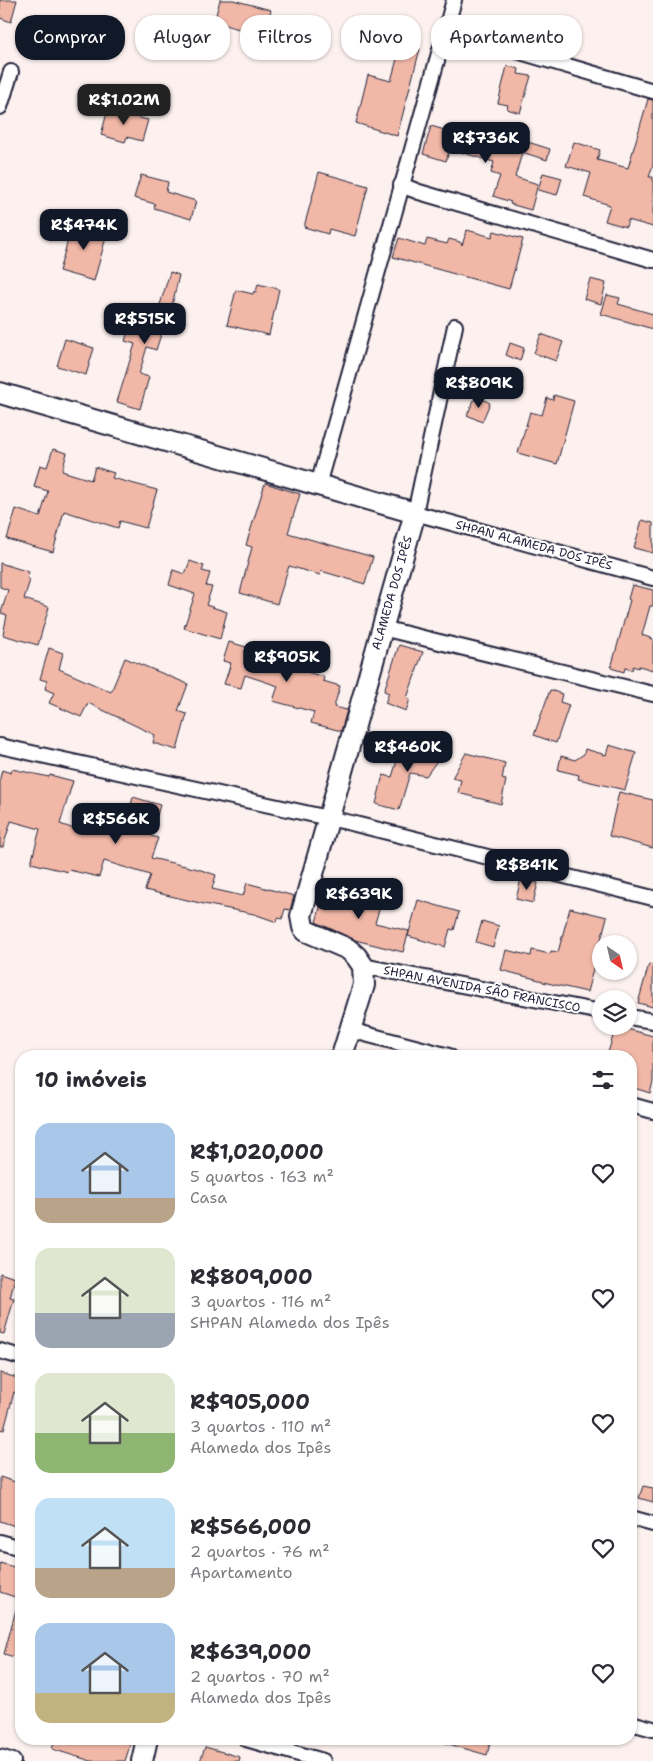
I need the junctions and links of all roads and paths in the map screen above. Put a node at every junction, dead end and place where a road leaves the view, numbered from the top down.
1 (454, 0) edge
2 (450, 15) edge
3 (437, 60) edge
4 (547, 60) edge
5 (11, 72) dead end
6 (653, 91) edge
7 (0, 107) edge
8 (401, 186) junction
9 (653, 260) edge
10 (455, 326) dead end
11 (0, 392) edge
12 (318, 484) junction
13 (415, 513) junction
14 (653, 578) edge
15 (382, 628) junction
16 (653, 694) edge
17 (0, 746) edge
18 (328, 818) junction
19 (653, 898) edge
20 (363, 966) junction
21 (592, 1010) edge
22 (637, 1018) edge
23 (653, 1021) edge
24 (350, 1030) junction
25 (344, 1050) edge
26 (426, 1050) edge
27 (637, 1107) edge
28 (653, 1111) edge
29 (0, 1351) edge
30 (15, 1355) edge
31 (637, 1520) edge
32 (653, 1524) edge
33 (0, 1542) edge
34 (15, 1546) edge
35 (637, 1725) edge
36 (653, 1729) edge
37 (146, 1745) edge
38 (267, 1745) edge
39 (0, 1757) edge
40 (12, 1761) edge
41 (142, 1761) edge
42 (323, 1761) edge

1 - 2 street
3 - 8 street
4 - 6 street
5 - 7 street
8 - 9 street
8 - 12 street
10 - 13 street
11 - 12 street
12 - 13 street
13 - 14 street, SHPAN ALAMEDA DOS IPÊS
13 - 15 street, ALAMEDA DOS IPÊS
15 - 16 street
15 - 18 street, ALAMEDA DOS IPÊS
17 - 18 street
18 - 19 street
18 - 20 street, ALAMEDA DOS IPÊS
20 - 21 street, SHPAN AVENIDA SÃO FRANCISCO
20 - 24 street
22 - 23 street
24 - 25 street
24 - 26 street
27 - 28 street
29 - 30 street
31 - 32 street
33 - 34 street
35 - 36 street
37 - 41 street
38 - 42 street
39 - 40 street

